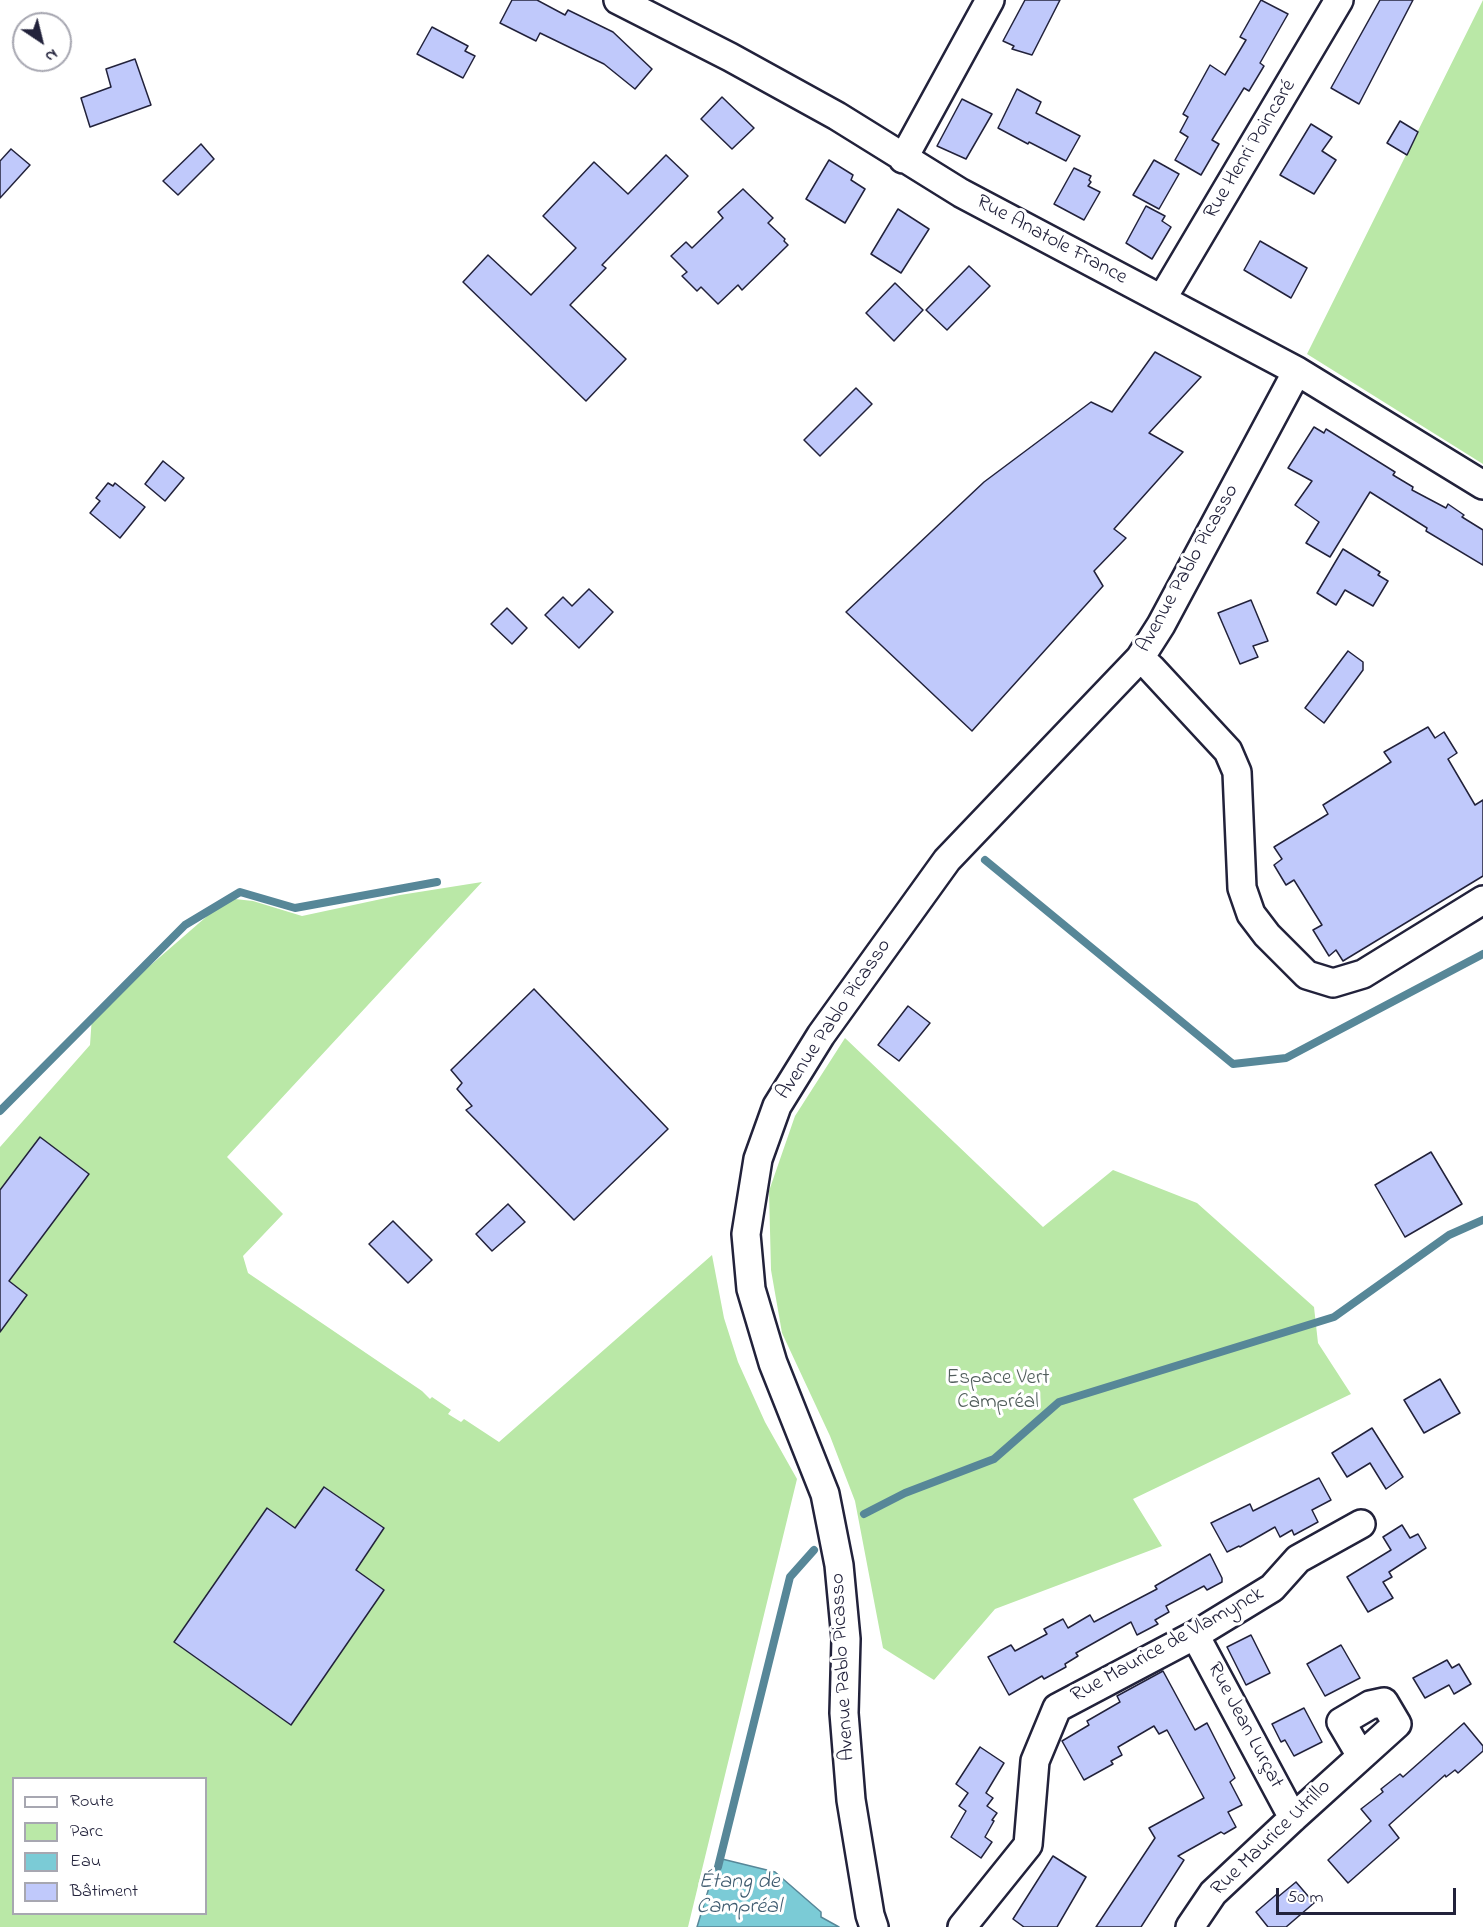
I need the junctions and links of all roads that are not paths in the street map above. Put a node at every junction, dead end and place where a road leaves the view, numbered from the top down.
1 (618, 0) edge
2 (990, 0) edge
3 (1340, 0) edge
4 (903, 159) junction
5 (1162, 299) junction
6 (1297, 371) junction
7 (1483, 484) edge
8 (1140, 658) junction
9 (1483, 900) edge
10 (1361, 1524) dead end
11 (1195, 1635) junction
12 (1361, 1756) dead end
13 (1293, 1818) junction
14 (874, 1927) edge
15 (962, 1927) edge
16 (1190, 1927) edge

1 - 4 street, Rue Anatole France
2 - 4 street
3 - 5 street, Rue Henri Poincaré
4 - 5 street, Rue Anatole France
5 - 6 street, Rue Anatole France
6 - 7 street, Rue Anatole France
6 - 8 street, Avenue Pablo Picasso
8 - 9 street
8 - 14 street, Avenue Pablo Picasso
10 - 11 street, Rue Maurice de Vlamynck
11 - 13 street, Rue Jean Lurçat
11 - 15 street, Rue Maurice de Vlamynck
12 - 13 street, Rue Maurice Utrillo
13 - 16 street, Rue Maurice Utrillo

